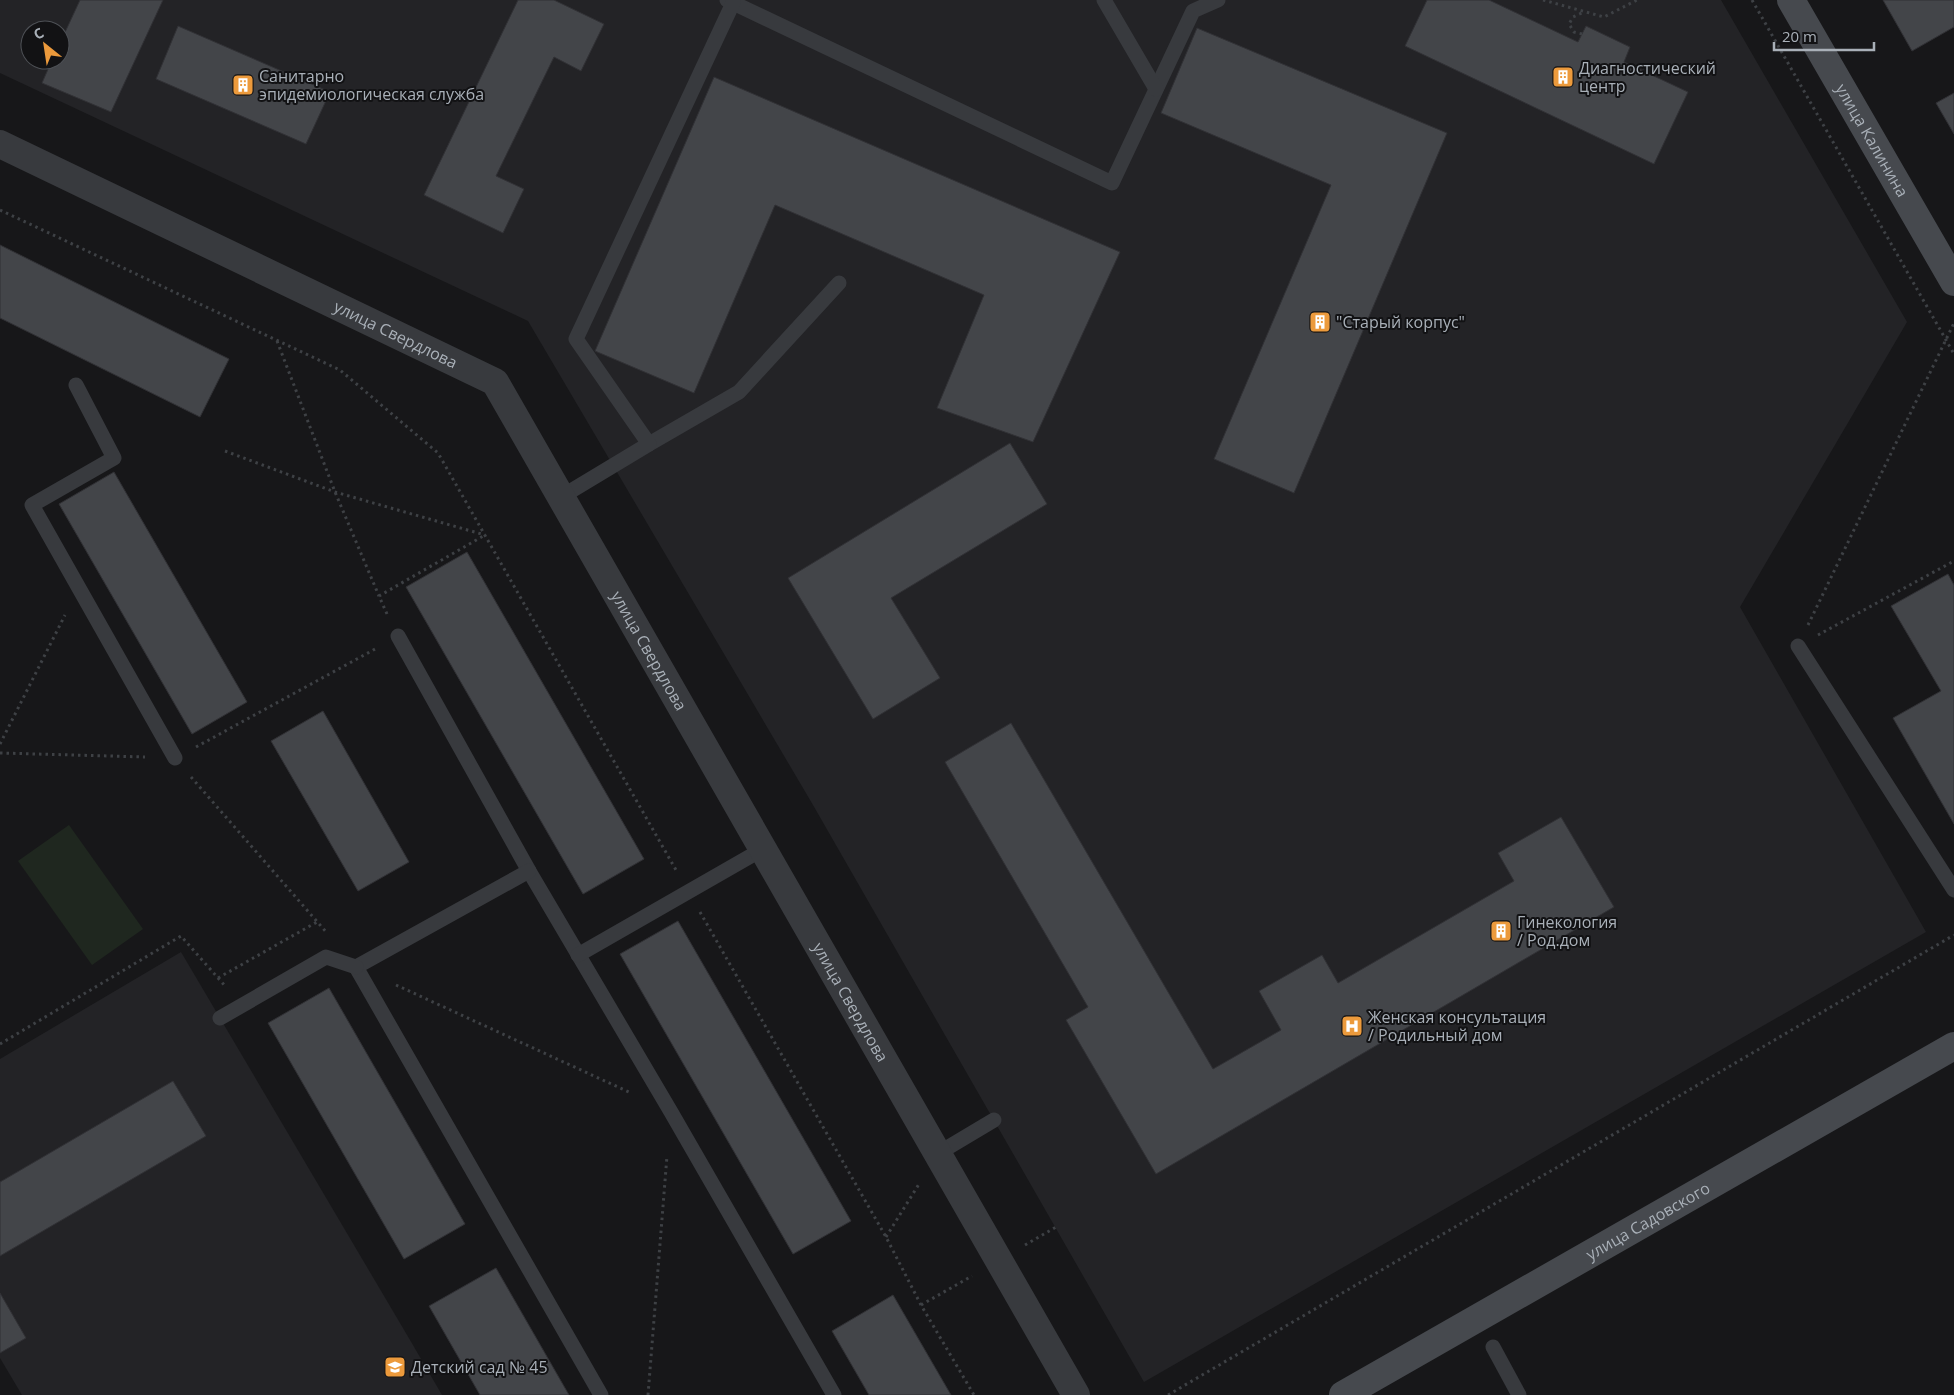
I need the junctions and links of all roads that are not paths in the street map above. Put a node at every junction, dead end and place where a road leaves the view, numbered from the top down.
1 (1104, 0) edge
2 (1218, 0) edge
3 (1790, 0) edge
4 (730, 1) edge
5 (1156, 88) junction
6 (0, 144) edge
7 (1954, 282) edge
8 (839, 283) dead end
9 (76, 386) dead end
10 (649, 444) junction
11 (561, 497) junction
12 (398, 636) road end
13 (1798, 646) road end
14 (175, 758) road end
15 (762, 849) junction
16 (529, 871) junction
17 (1954, 890) edge
18 (578, 955) junction
19 (356, 967) junction
20 (220, 1018) dead end
21 (1954, 1046) edge
22 (994, 1120) dead end
23 (937, 1154) junction
24 (1493, 1347) dead end
25 (601, 1395) edge
26 (834, 1395) edge
27 (1076, 1395) edge
28 (1343, 1395) edge
29 (1519, 1395) edge

1 - 5 lane
2 - 5 lane
3 - 7 street, улица Калинина
4 - 5 lane
4 - 10 lane
6 - 11 street, улица Свердлова
8 - 10 lane
9 - 14 lane
10 - 11 lane
11 - 15 street, улица Свердлова
12 - 16 lane
13 - 17 lane
15 - 18 lane
15 - 23 street, улица Свердлова
16 - 18 lane
16 - 19 lane
18 - 26 lane
19 - 20 lane
19 - 25 lane
21 - 28 street, улица Садовского
22 - 23 lane
23 - 27 street, улица Свердлова
24 - 29 lane

